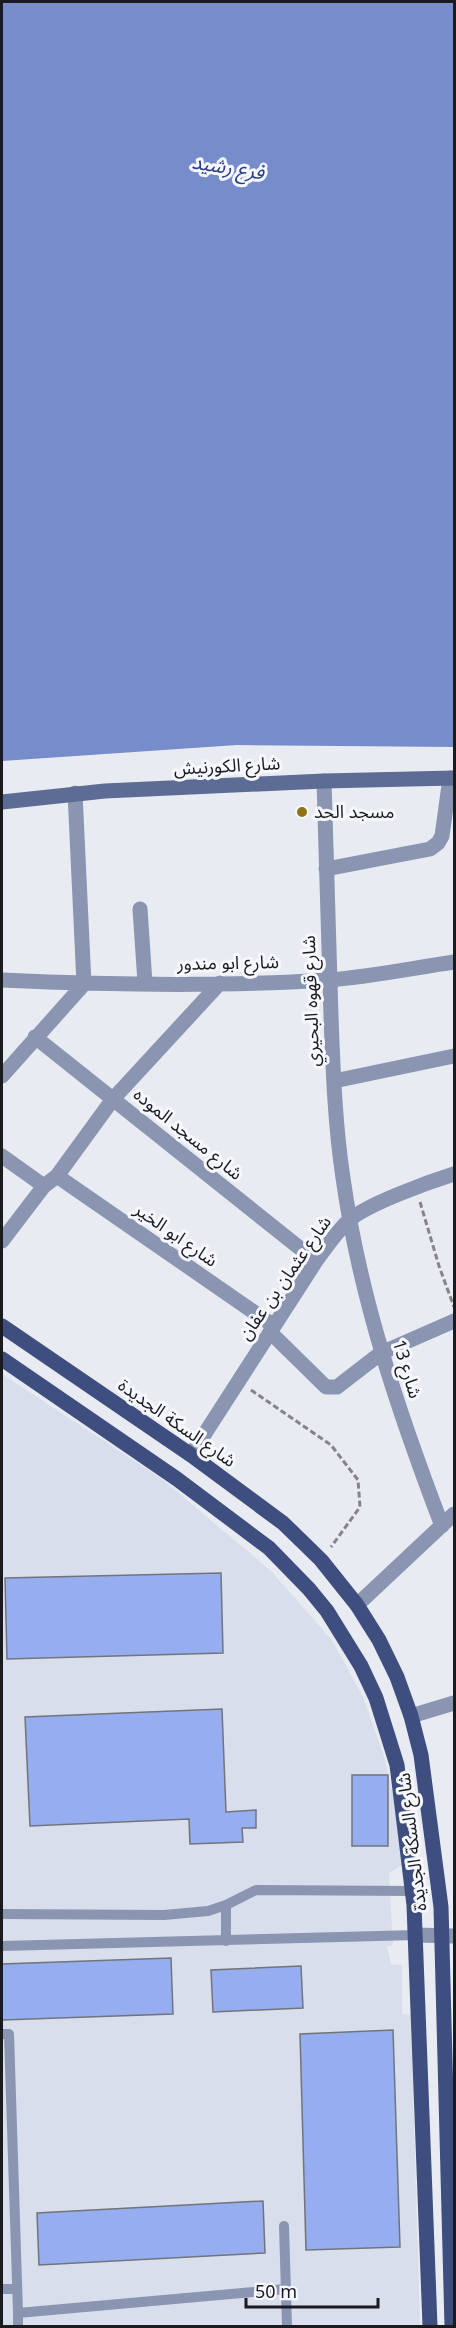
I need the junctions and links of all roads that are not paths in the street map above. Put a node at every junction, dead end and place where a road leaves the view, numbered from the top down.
1 (452, 778) edge
2 (324, 781) junction
3 (75, 793) junction
4 (2, 802) edge
5 (326, 869) junction
6 (140, 909) dead end
7 (454, 962) edge
8 (2, 980) edge
9 (330, 980) junction
10 (145, 983) junction
11 (220, 983) junction
12 (84, 984) junction
13 (35, 1037) junction
14 (454, 1056) edge
15 (2, 1076) edge
16 (334, 1081) junction
17 (113, 1099) junction
18 (2, 1156) edge
19 (454, 1174) edge
20 (57, 1176) junction
21 (44, 1186) junction
22 (350, 1219) junction
23 (2, 1240) edge
24 (316, 1261) junction
25 (454, 1321) edge
26 (2, 1326) edge
27 (272, 1329) junction
28 (381, 1353) junction
29 (2, 1359) edge
30 (191, 1455) junction
31 (454, 1514) edge
32 (442, 1526) junction
33 (357, 1605) junction
34 (454, 1703) edge
35 (411, 1716) junction
36 (413, 1891) junction
37 (226, 1905) junction
38 (2, 1914) edge
39 (416, 1935) junction
40 (448, 1936) edge
41 (226, 1941) junction
42 (2, 1946) edge
43 (2, 2034) edge
44 (450, 2041) edge
45 (451, 2125) edge
46 (284, 2226) dead end
47 (2, 2289) edge
48 (17, 2289) junction
49 (286, 2289) junction
50 (18, 2313) junction
51 (18, 2326) edge
52 (287, 2326) edge
53 (430, 2326) edge
54 (452, 2326) edge

1 - 2 main road, شارع الكورنيش
1 - 5 street
2 - 3 main road, شارع الكورنيش
2 - 5 street, شارع قهوه البحيري
3 - 4 main road, شارع الكورنيش
3 - 12 street
5 - 9 street, شارع قهوه البحيري
6 - 10 street
7 - 9 street, شارع ابو مندور
8 - 12 street, شارع ابو مندور
9 - 11 street, شارع ابو مندور
9 - 16 street, شارع قهوه البحيري
10 - 11 street, شارع ابو مندور
10 - 12 street, شارع ابو مندور
11 - 17 street
12 - 13 street
13 - 15 street
13 - 17 street, شارع مسجد الموده
14 - 16 street
16 - 22 street, شارع قهوه البحيري
17 - 20 street
17 - 24 street, شارع مسجد الموده
18 - 21 street
19 - 22 street, شارع عثمان بن عفان
20 - 21 street
20 - 27 street, شارع ابو الخير
21 - 23 street
22 - 24 street, شارع عثمان بن عفان
22 - 28 street, شارع 13
24 - 27 street, شارع عثمان بن عفان
25 - 28 street, شارع ابو الخير
26 - 30 main road, شارع السكة الجديدة
27 - 28 street, شارع ابو الخير
27 - 30 street, شارع عثمان بن عفان
28 - 32 street, شارع 13
29 - 36 main road, شارع السكة الجديدة
30 - 33 main road, شارع السكة الجديدة
31 - 32 street
32 - 33 street
33 - 35 main road, شارع السكة الجديدة
34 - 35 street
35 - 40 main road, شارع السكة الجديدة
36 - 37 lane
36 - 39 main road, شارع السكة الجديدة
37 - 38 lane
37 - 41 lane
39 - 40 street
39 - 41 lane
39 - 53 main road, شارع السكة الجديدة
40 - 44 main road, شارع السكة الجديدة
41 - 42 lane
43 - 48 lane
44 - 45 main road, شارع السكة الجديدة
45 - 54 main road, شارع السكة الجديدة
46 - 49 lane
47 - 48 lane
48 - 50 lane
49 - 50 lane
49 - 52 lane
50 - 51 lane

